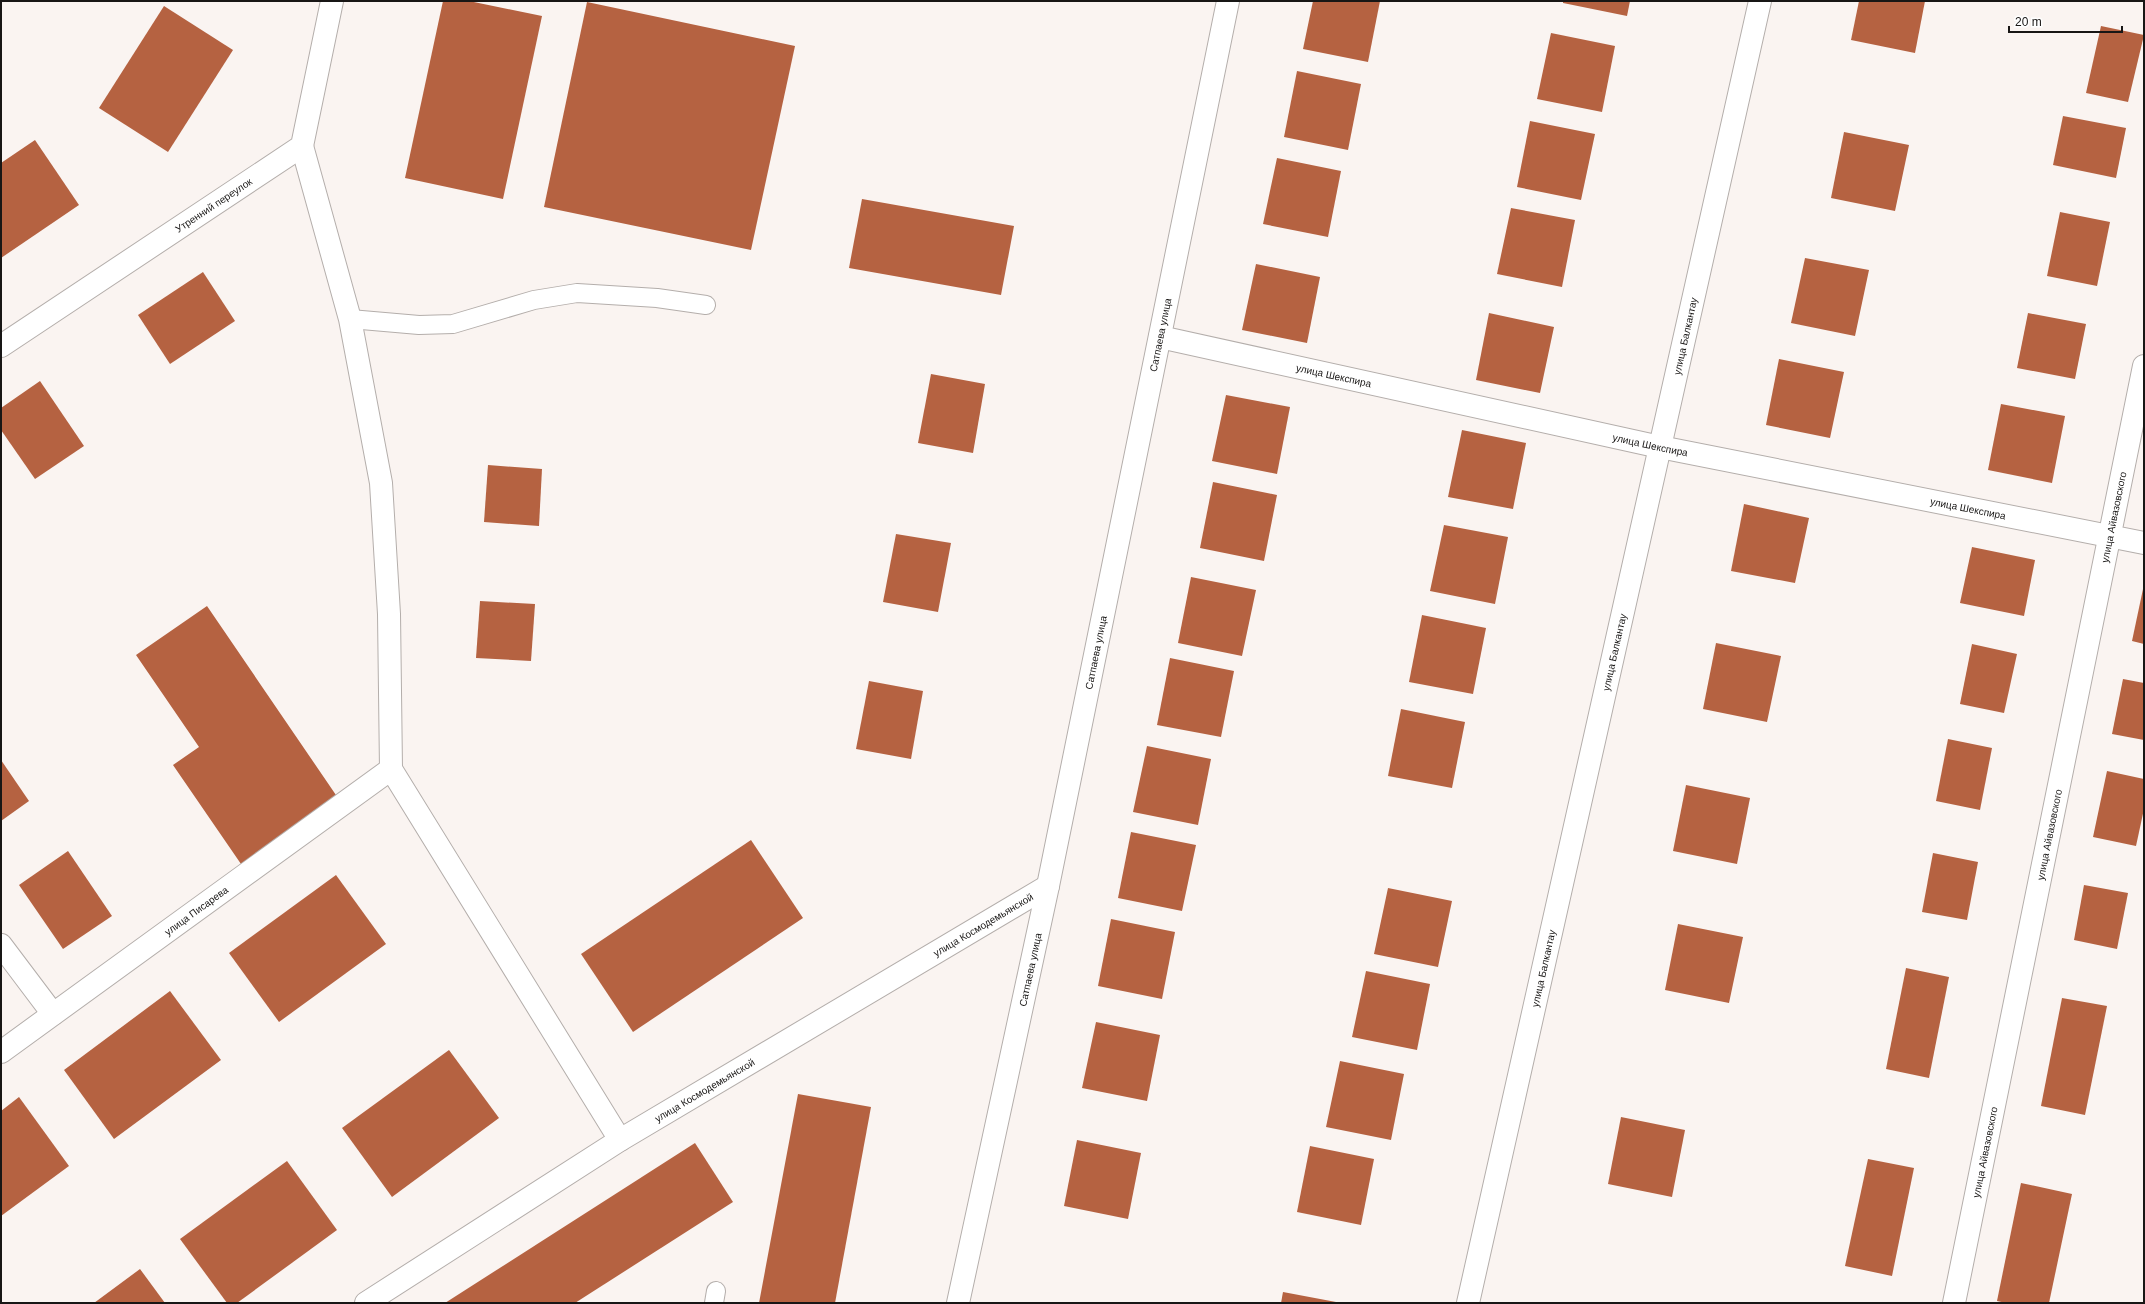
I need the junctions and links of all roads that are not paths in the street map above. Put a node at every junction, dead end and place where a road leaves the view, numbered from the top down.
1 (332, 1) edge
2 (1228, 1) edge
3 (1760, 1) edge
4 (302, 146) junction
5 (706, 305) dead end
6 (350, 319) junction
7 (1160, 336) junction
8 (1, 346) edge
9 (2144, 366) edge
10 (1660, 447) junction
11 (2110, 536) junction
12 (2144, 543) edge
13 (392, 769) junction
14 (1048, 886) junction
15 (1, 945) edge
16 (53, 1014) junction
17 (1, 1052) edge
18 (620, 1140) junction
19 (366, 1303) edge
20 (958, 1303) edge
21 (1468, 1303) edge
22 (1954, 1303) edge

1 - 4 street
2 - 7 street, Сатпаева улица
3 - 10 street, улица Балкантау
4 - 6 street
4 - 8 street, Утренний переулок
5 - 6 lane
6 - 13 street
7 - 10 street, улица Шекспира
7 - 14 street, Сатпаева улица
9 - 11 street, улица Айвазовского
10 - 11 street, улица Шекспира
10 - 21 street, улица Балкантау
11 - 12 street, улица Шекспира
11 - 22 street, улица Айвазовского
13 - 16 street, улица Писарева
13 - 18 street
14 - 18 street, улица Космодемьянской
14 - 20 street, Сатпаева улица
15 - 16 street
16 - 17 street, улица Писарева
18 - 19 street, улица Космодемьянской

